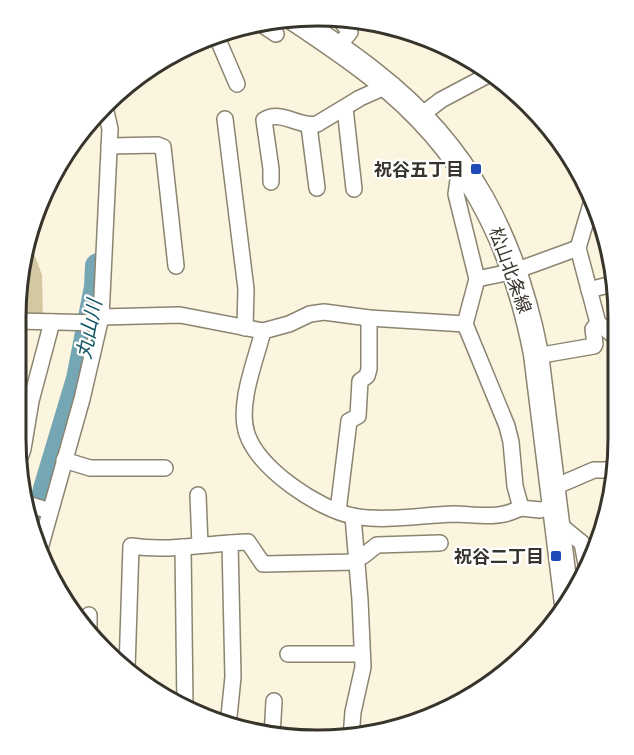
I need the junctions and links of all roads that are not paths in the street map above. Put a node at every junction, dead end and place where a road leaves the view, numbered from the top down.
1 (321, 26) edge
2 (350, 34) edge
3 (219, 42) edge
4 (483, 78) edge
5 (237, 84) dead end
6 (387, 86) junction
7 (345, 108) junction
8 (107, 115) edge
9 (420, 116) junction
10 (225, 118) dead end
11 (309, 126) junction
12 (109, 146) junction
13 (465, 170) junction
14 (271, 182) dead end
15 (317, 188) dead end
16 (354, 189) dead end
17 (591, 218) edge
18 (578, 248) junction
19 (176, 266) dead end
20 (515, 271) junction
21 (477, 279) junction
22 (607, 285) edge
23 (589, 290) junction
24 (369, 318) junction
25 (26, 321) edge
26 (99, 321) junction
27 (52, 322) junction
28 (465, 324) junction
29 (598, 324) junction
30 (245, 328) junction
31 (263, 331) junction
32 (608, 332) edge
33 (536, 356) junction
34 (26, 430) edge
35 (64, 460) junction
36 (165, 468) dead end
37 (607, 470) edge
38 (198, 495) dead end
39 (554, 505) junction
40 (39, 507) edge
41 (521, 508) junction
42 (345, 513) junction
43 (39, 526) edge
44 (230, 543) junction
45 (440, 543) dead end
46 (200, 545) junction
47 (183, 547) junction
48 (584, 554) edge
49 (356, 560) junction
50 (565, 590) edge
51 (89, 615) dead end
52 (89, 619) edge
53 (288, 654) dead end
54 (362, 654) junction
55 (127, 659) edge
56 (185, 697) edge
57 (274, 701) dead end
58 (229, 716) edge
59 (273, 726) edge
60 (352, 727) edge

1 - 2 main road, 松山北条線
2 - 6 main road, 松山北条線
3 - 5 street
4 - 9 street
6 - 7 street
6 - 9 main road, 松山北条線
7 - 11 street
7 - 16 street
8 - 12 street
9 - 13 main road, 松山北条線
10 - 30 street
11 - 14 street
11 - 15 street
12 - 19 street
12 - 26 street
13 - 20 main road, 松山北条線
13 - 21 street
17 - 18 street
18 - 20 street
18 - 23 street
20 - 21 street
20 - 33 main road, 松山北条線
21 - 28 street
22 - 23 street
23 - 29 street
24 - 28 street
24 - 31 street
24 - 42 street
25 - 27 street
26 - 27 street
26 - 30 street
26 - 35 street
27 - 34 street
28 - 41 street
29 - 32 street
29 - 33 street
30 - 31 street
31 - 42 street
33 - 39 main road, 松山北条線
35 - 36 street
35 - 40 street
37 - 39 street
38 - 46 street
39 - 41 street
39 - 48 street
39 - 50 main road, 松山北条線
40 - 43 street
41 - 42 street
42 - 49 street
44 - 46 street
44 - 49 street
44 - 58 street
45 - 49 street
46 - 47 street
47 - 55 street
47 - 56 street
49 - 54 street
51 - 52 street
53 - 54 street
54 - 60 street
57 - 59 street

